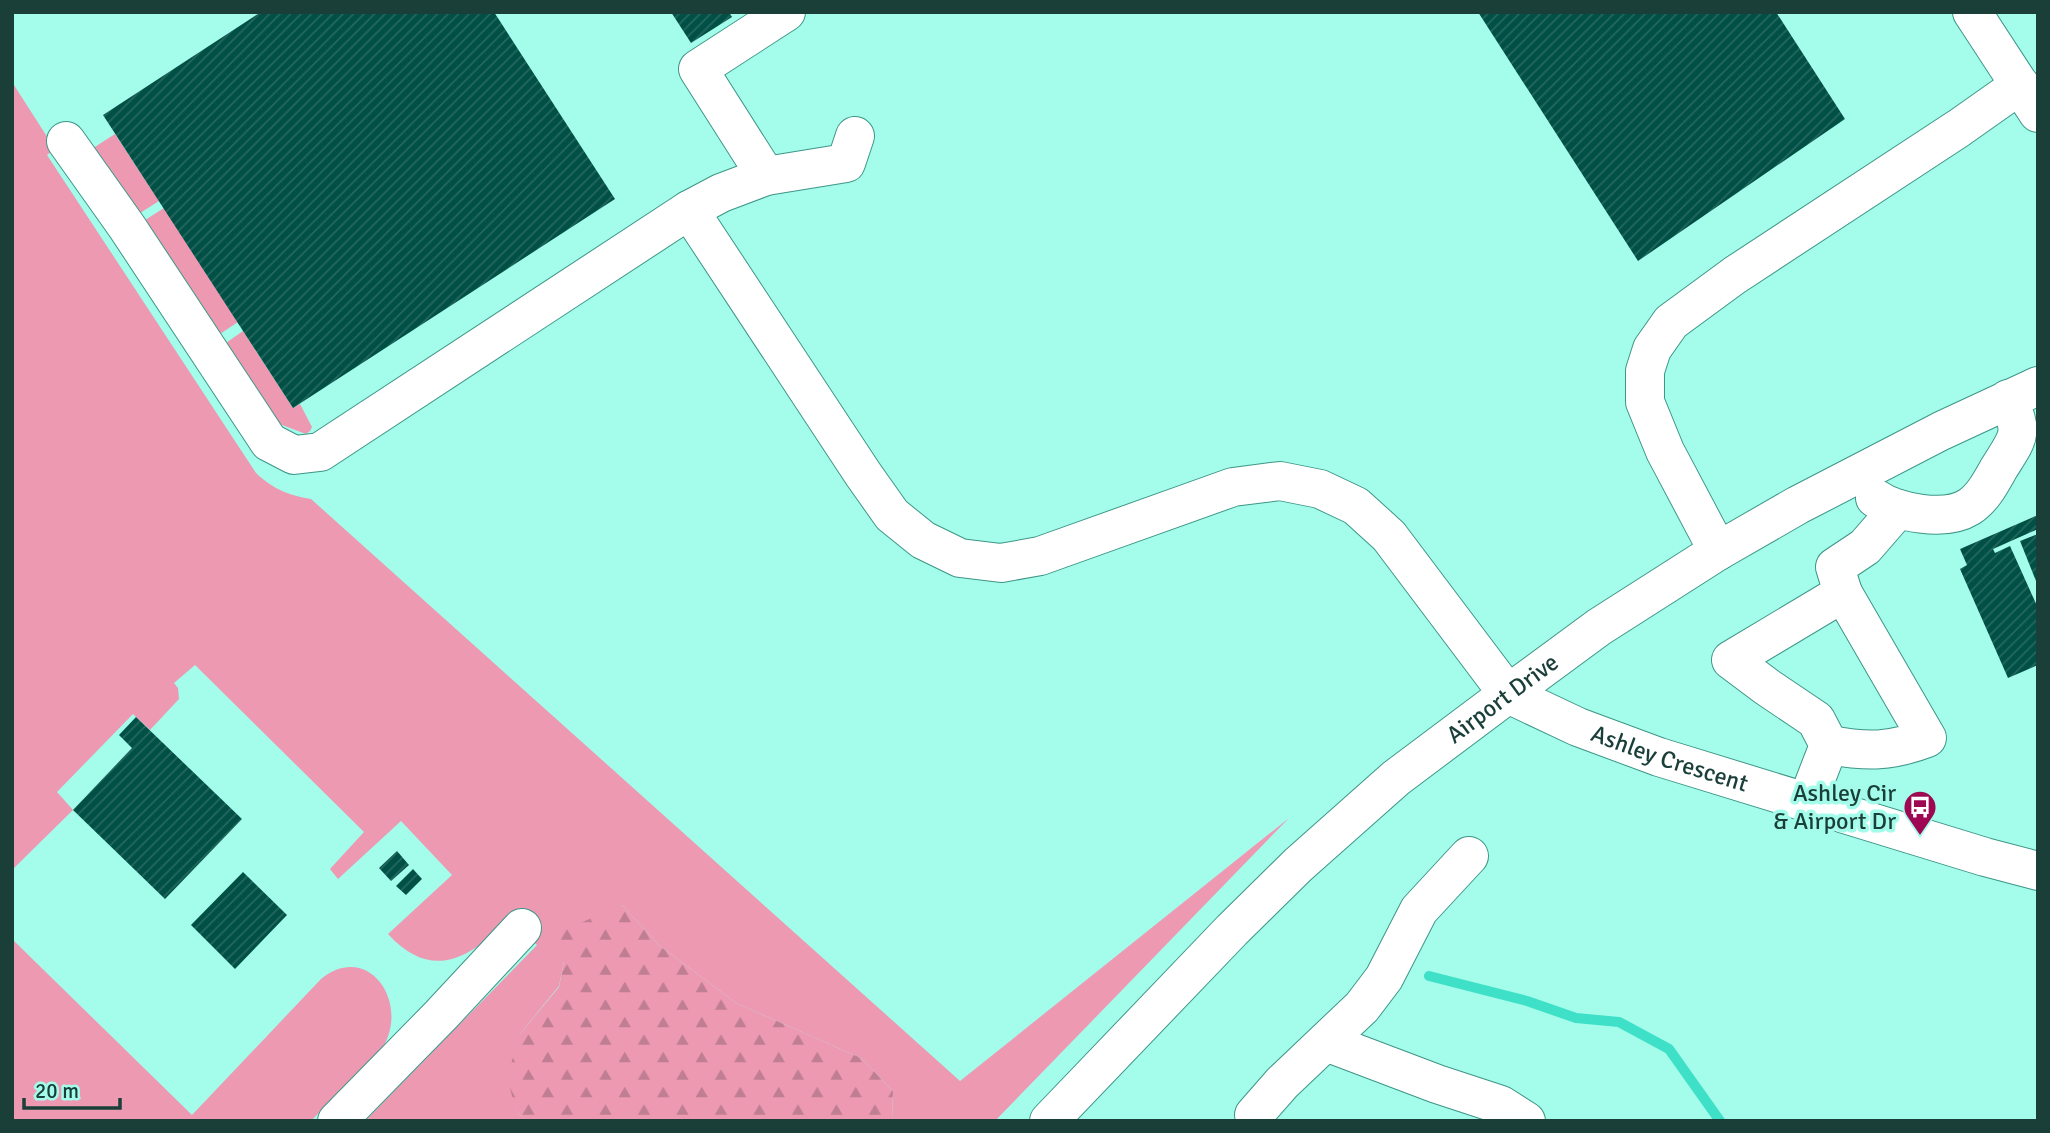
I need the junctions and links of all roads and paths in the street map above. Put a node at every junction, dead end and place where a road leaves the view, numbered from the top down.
1 (786, 12) edge
2 (1972, 12) edge
3 (2029, 99) edge
4 (855, 136) dead end
5 (66, 141) dead end
6 (766, 176) junction
7 (689, 210) junction
8 (2023, 393) edge
9 (1858, 474) junction
10 (1898, 509) junction
11 (1718, 551) junction
12 (1843, 593) junction
13 (1508, 694) junction
14 (1829, 745) junction
15 (1807, 803) junction
16 (1469, 856) dead end
17 (2038, 871) edge
18 (522, 928) dead end
19 (1326, 1042) junction
20 (1254, 1115) dead end
21 (337, 1121) edge
22 (1049, 1121) edge
23 (1526, 1121) edge

1 - 6 street
2 - 3 street
3 - 11 street
4 - 6 street
5 - 7 street
6 - 7 street
7 - 13 street
8 - 9 street, Airport Drive
8 - 10 street
9 - 10 street
9 - 11 street, Airport Drive
10 - 12 street
11 - 13 street, Airport Drive
12 - 14 street
12 - 14 street
13 - 15 street, Ashley Crescent
13 - 22 street, Airport Drive
14 - 15 street
15 - 17 street, Ashley Crescent
16 - 19 street
18 - 21 street
19 - 20 street
19 - 23 street

